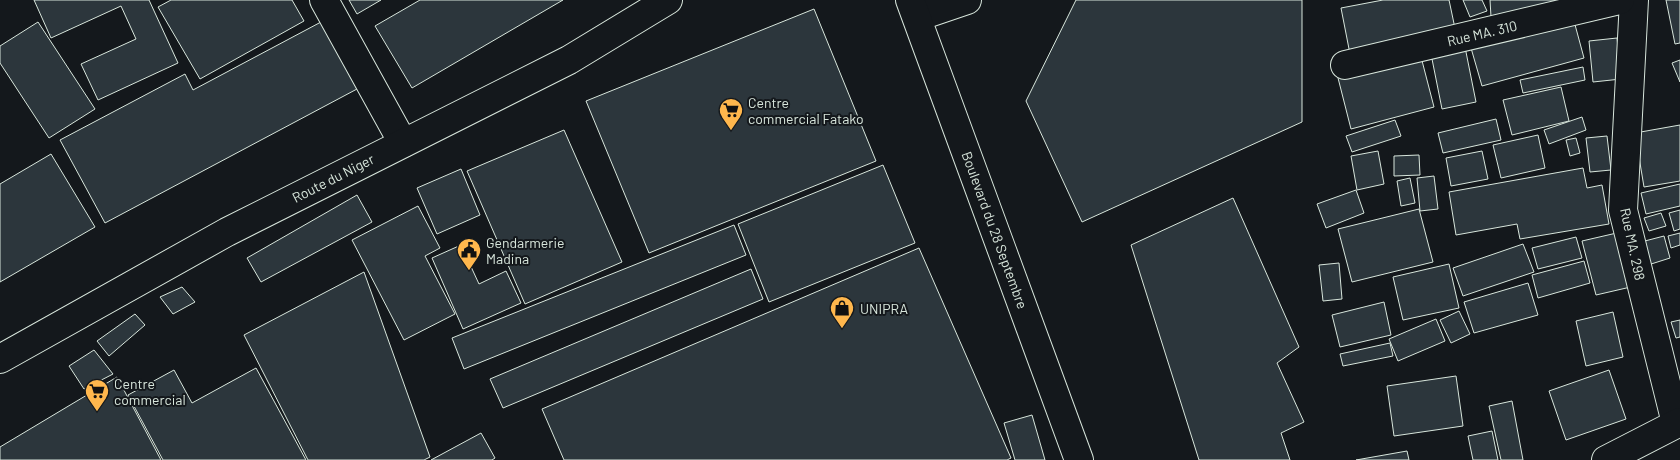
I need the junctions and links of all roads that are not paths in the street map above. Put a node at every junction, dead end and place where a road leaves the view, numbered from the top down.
1 (324, 0) edge
2 (668, 0) edge
3 (967, 0) edge
4 (1620, 0) edge
5 (1634, 0) edge
6 (914, 8) edge
7 (1345, 65) dead end
8 (403, 143) junction
9 (0, 359) edge
10 (1678, 423) edge
11 (1079, 460) edge
12 (1606, 460) edge

1 - 8 main road
2 - 8 main road, Route du Niger
3 - 6 main road
4 - 7 main road, Rue MA. 310
5 - 10 main road, Rue MA. 298
6 - 11 main road, Boulevard du 28 Septembre
8 - 9 main road, Route du Niger
10 - 12 main road

